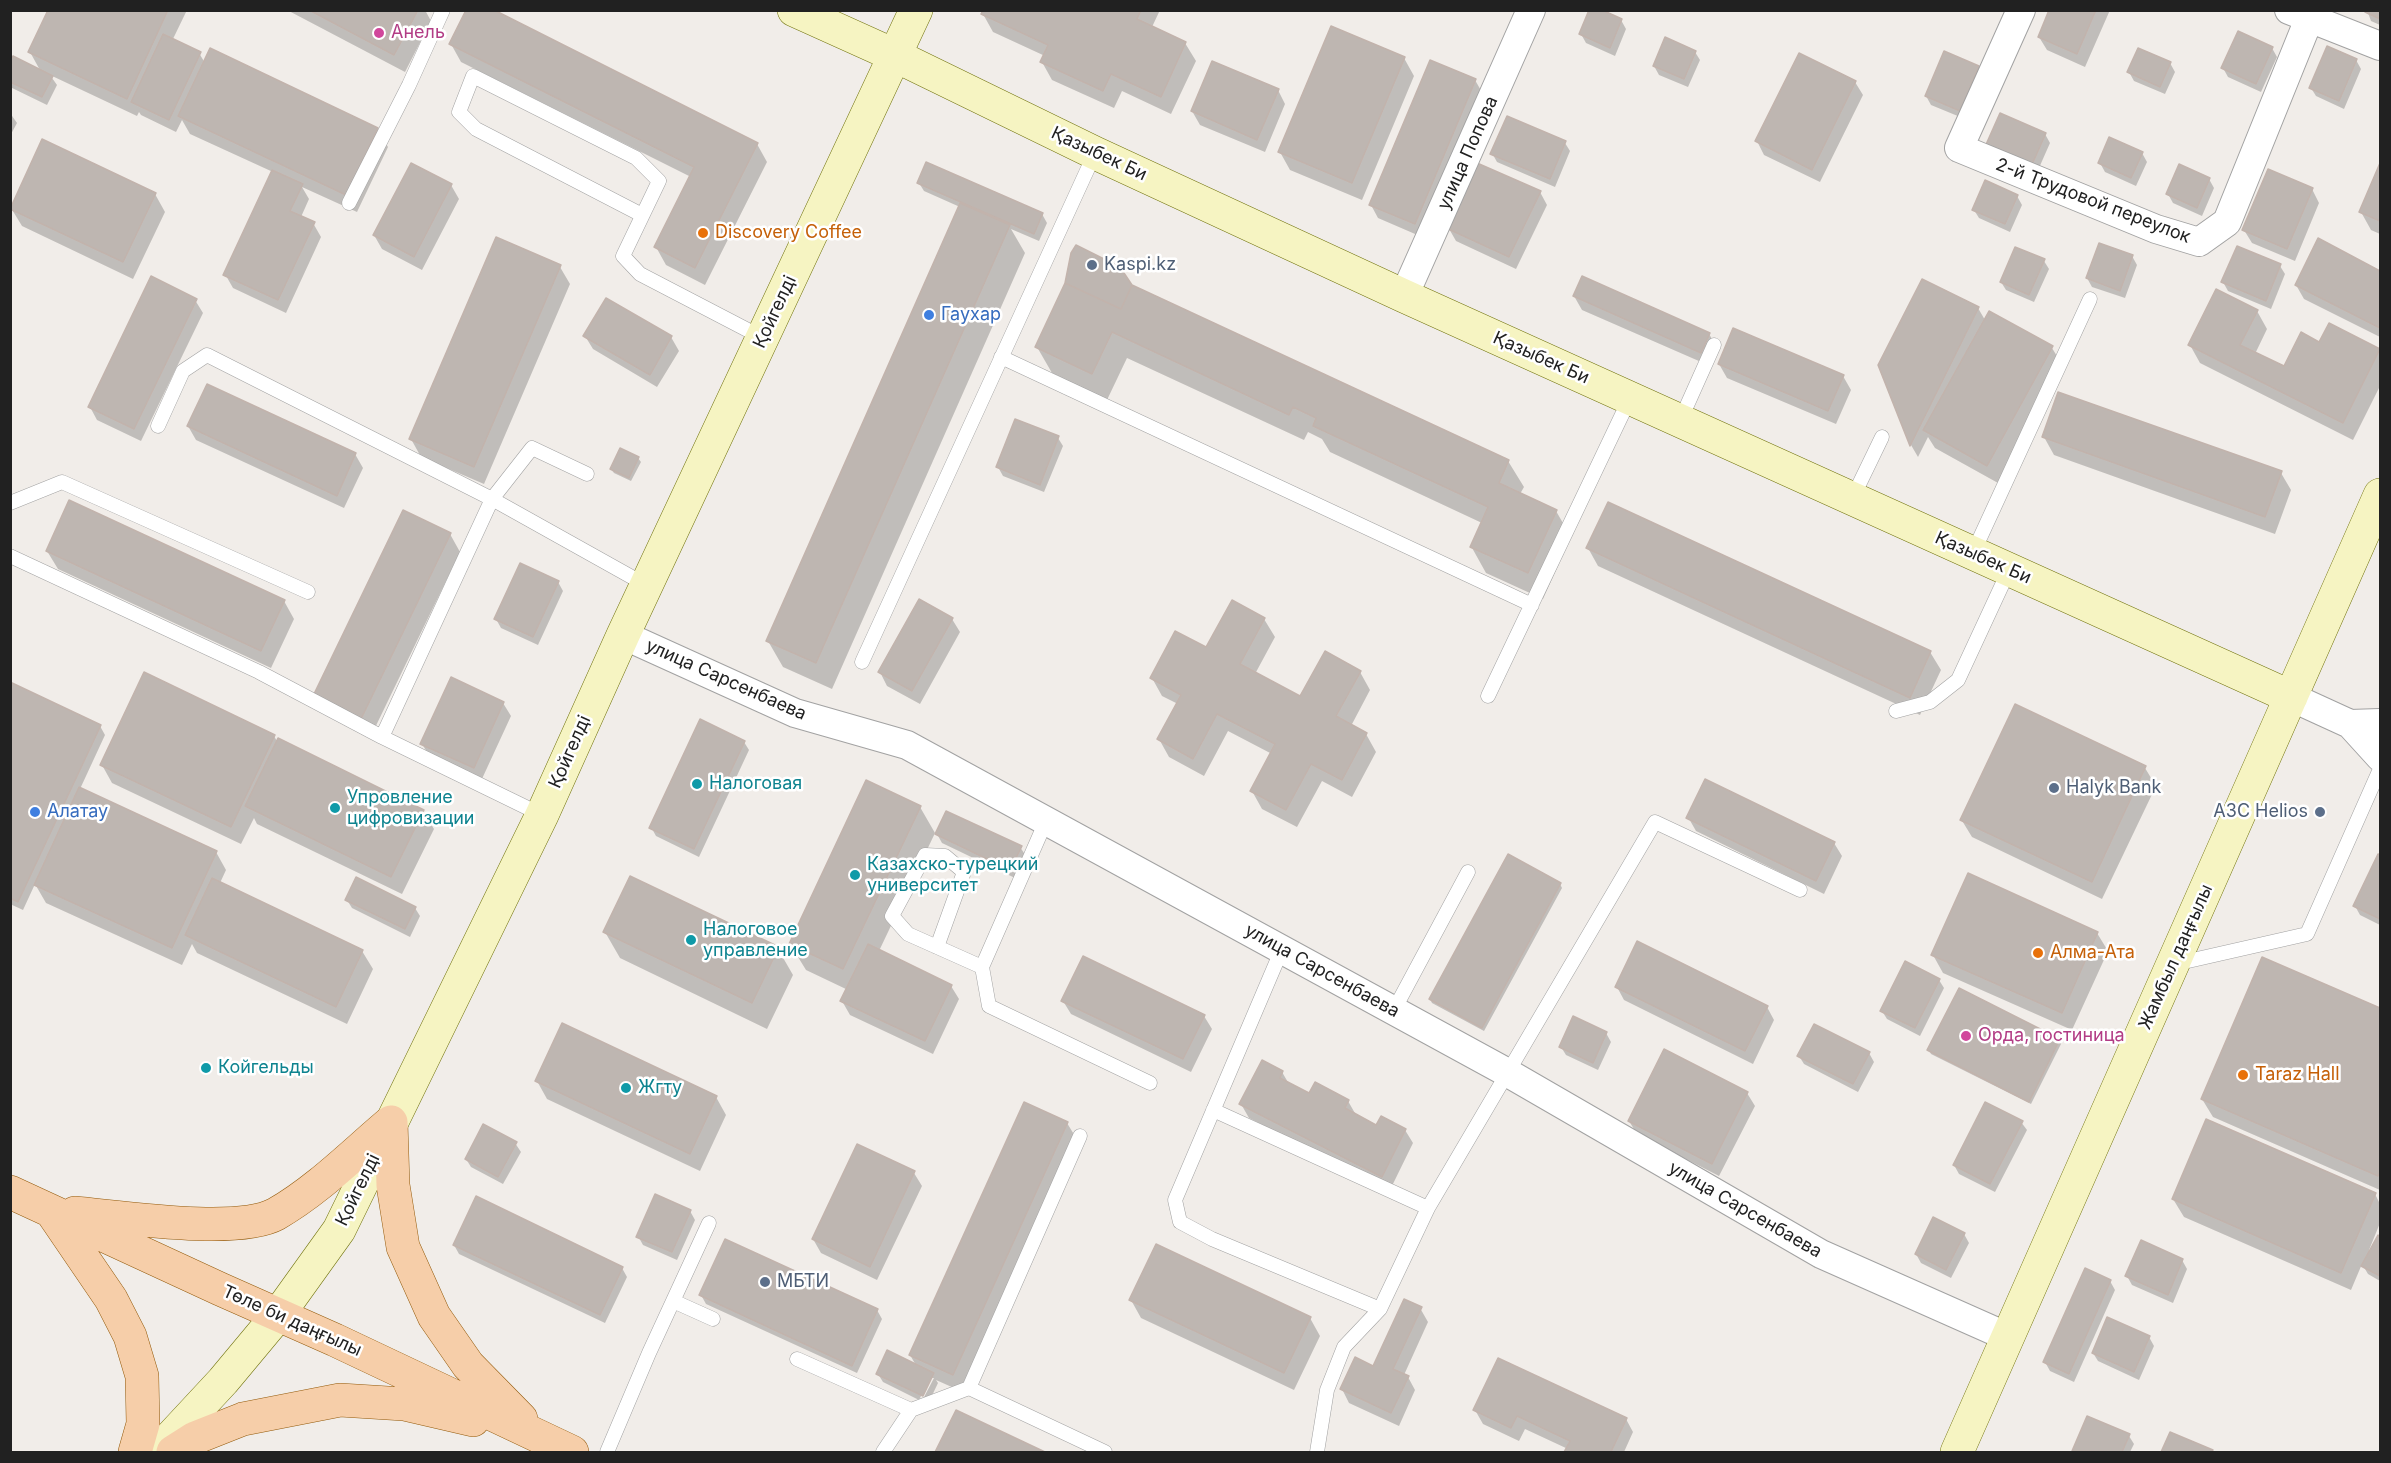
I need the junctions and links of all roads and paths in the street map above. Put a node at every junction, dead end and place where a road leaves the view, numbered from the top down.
1 (443, 10) edge
2 (794, 10) edge
3 (916, 10) edge
4 (1531, 10) edge
5 (2021, 10) edge
6 (2299, 15) edge
7 (2380, 46) edge
8 (896, 56) junction
9 (1095, 153) junction
10 (349, 203) dead end
11 (642, 215) junction
12 (1404, 296) junction
13 (2090, 299) dead end
14 (763, 338) junction
15 (1714, 345) dead end
16 (1001, 357) junction
17 (1630, 398) junction
18 (1680, 421) junction
19 (158, 426) dead end
20 (1882, 437) dead end
21 (587, 474) dead end
22 (2380, 495) edge
23 (1852, 498) junction
24 (492, 499) junction
25 (10, 503) edge
26 (1972, 553) junction
27 (10, 556) edge
28 (2009, 570) junction
29 (646, 585) junction
30 (308, 592) dead end
31 (1532, 605) junction
32 (623, 635) junction
33 (862, 662) dead end
34 (1488, 696) dead end
35 (2291, 697) junction
36 (1896, 711) dead end
37 (2380, 723) edge
38 (2350, 724) junction
39 (382, 738) junction
40 (2380, 758) edge
41 (2380, 769) edge
42 (542, 815) junction
43 (1046, 821) junction
44 (1468, 872) dead end
45 (1800, 890) dead end
46 (937, 947) junction
47 (1282, 950) junction
48 (2173, 965) junction
49 (982, 968) junction
50 (1394, 1010) junction
51 (1508, 1073) junction
52 (1150, 1083) dead end
53 (1213, 1110) junction
54 (391, 1122) junction
55 (1080, 1136) dead end
56 (10, 1192) edge
57 (1428, 1208) junction
58 (50, 1210) junction
59 (709, 1223) dead end
60 (674, 1301) junction
61 (1380, 1309) junction
62 (278, 1315) junction
63 (713, 1319) dead end
64 (2008, 1337) junction
65 (797, 1359) dead end
66 (969, 1388) junction
67 (910, 1410) junction
68 (536, 1435) junction
69 (135, 1452) edge
70 (157, 1452) edge
71 (173, 1452) edge
72 (572, 1452) edge
73 (607, 1452) edge
74 (883, 1452) edge
75 (1105, 1452) edge
76 (1317, 1452) edge
77 (1957, 1452) edge

1 - 10 lane
2 - 8 street, Қазыбек Би
3 - 8 street, Қойгелді
4 - 12 street, улица Попова
5 - 6 street, 2-й Трудовой переулок
6 - 7 street, 2-й Трудовой переулок
8 - 9 street, Қазыбек Би
8 - 14 street, Қойгелді
9 - 12 street, Қазыбек Би
9 - 16 lane
11 - 11 lane
11 - 14 lane
12 - 17 street, Қазыбек Би
13 - 26 lane
14 - 29 street, Қойгелді
15 - 18 lane
16 - 31 lane
16 - 33 lane
17 - 18 street, Қазыбек Би
17 - 31 lane
18 - 23 street, Қазыбек Би
19 - 24 lane
20 - 23 lane
21 - 24 lane
22 - 35 street, Жамбыл даңғылы
23 - 26 street, Қазыбек Би
24 - 29 lane
24 - 39 lane
25 - 30 lane
26 - 28 street, Қазыбек Би
27 - 39 lane
28 - 35 street, Қазыбек Би
28 - 36 lane
29 - 32 street, Қойгелді
31 - 34 lane
32 - 42 street, Қойгелді
32 - 43 street, улица Сарсенбаева
35 - 38 street
35 - 48 street, Жамбыл даңғылы
37 - 38 street
38 - 40 street
39 - 42 lane
41 - 48 lane
42 - 54 street, Қойгелді
43 - 47 street, улица Сарсенбаева
43 - 49 lane
44 - 50 lane
45 - 51 lane
46 - 46 lane
46 - 49 lane
47 - 50 street, улица Сарсенбаева
47 - 53 lane
48 - 64 street, Жамбыл даңғылы
49 - 52 lane
50 - 51 street, улица Сарсенбаева
51 - 57 lane
51 - 64 street, улица Сарсенбаева
53 - 57 lane
53 - 61 lane
54 - 58 main road
54 - 62 street, Қойгелді
54 - 68 main road
55 - 66 lane
56 - 58 main road, Төле би даңғылы
57 - 61 lane
58 - 62 main road, Төле би даңғылы
58 - 69 main road
59 - 60 lane
60 - 63 lane
60 - 73 lane
61 - 76 lane
62 - 68 main road, Төле би даңғылы
62 - 70 street, Қойгелді
64 - 77 street, Жамбыл даңғылы
65 - 67 lane
66 - 67 lane
66 - 75 lane
67 - 74 lane
68 - 71 main road
68 - 72 main road, Төле би даңғылы

